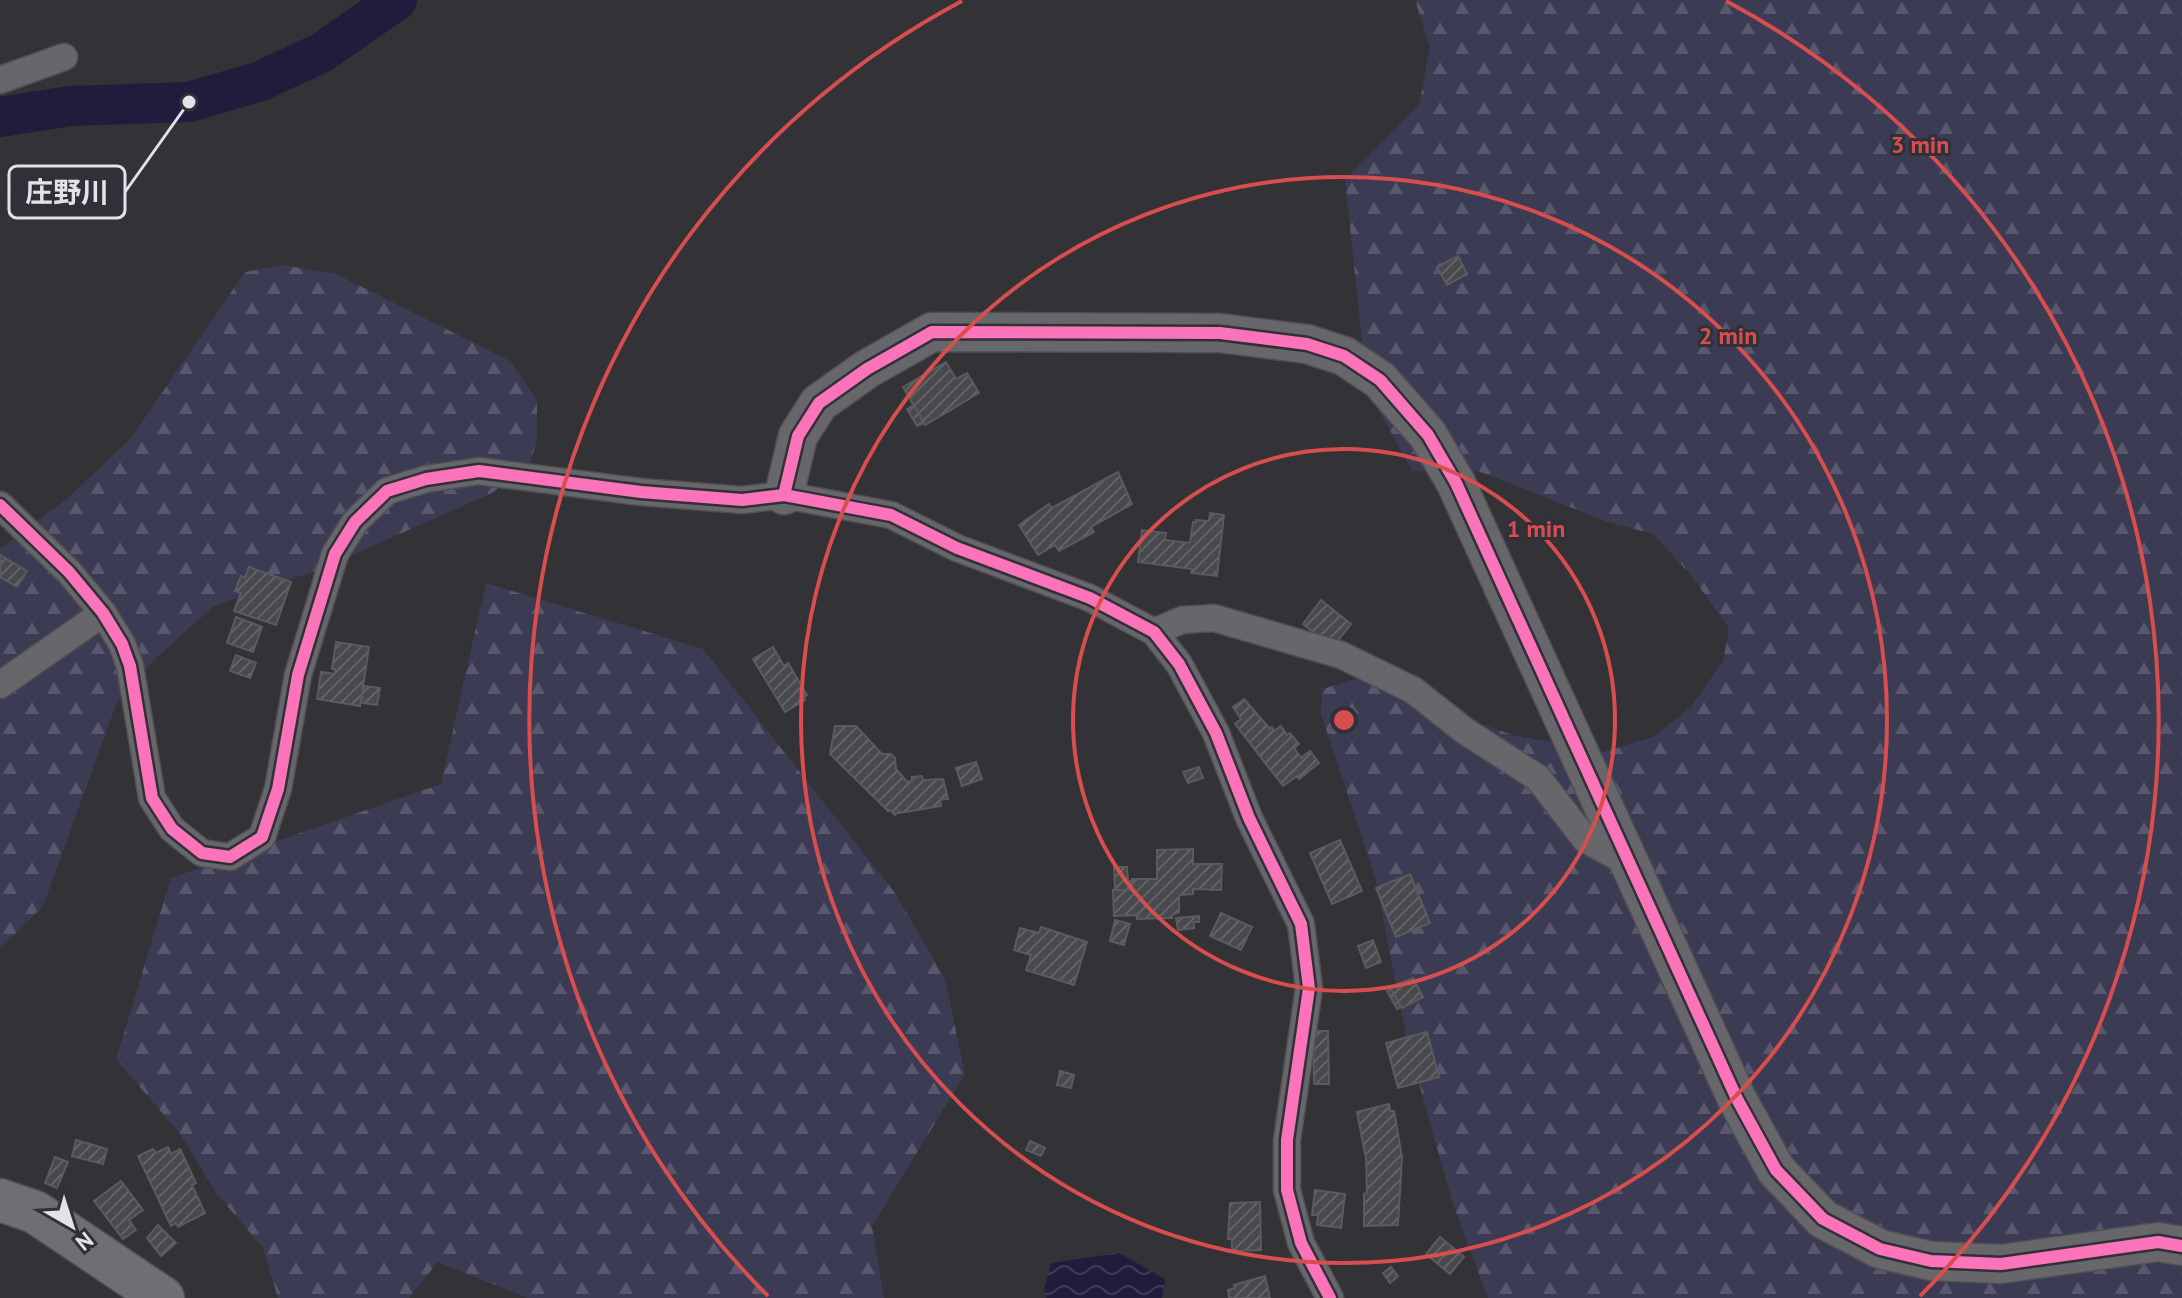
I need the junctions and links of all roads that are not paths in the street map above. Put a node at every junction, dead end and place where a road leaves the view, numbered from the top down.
1 (64, 57) dead end
2 (0, 80) edge
3 (784, 495) junction
4 (0, 505) edge
5 (103, 613) junction
6 (1154, 632) junction
7 (0, 685) edge
8 (1632, 865) junction
9 (0, 1200) edge
10 (2182, 1246) edge
11 (163, 1298) edge
12 (1330, 1298) edge

1 - 2 street
3 - 5 street
3 - 6 street
3 - 8 street
4 - 5 street
5 - 7 street
6 - 8 street
6 - 12 street
8 - 10 street
9 - 11 main road

